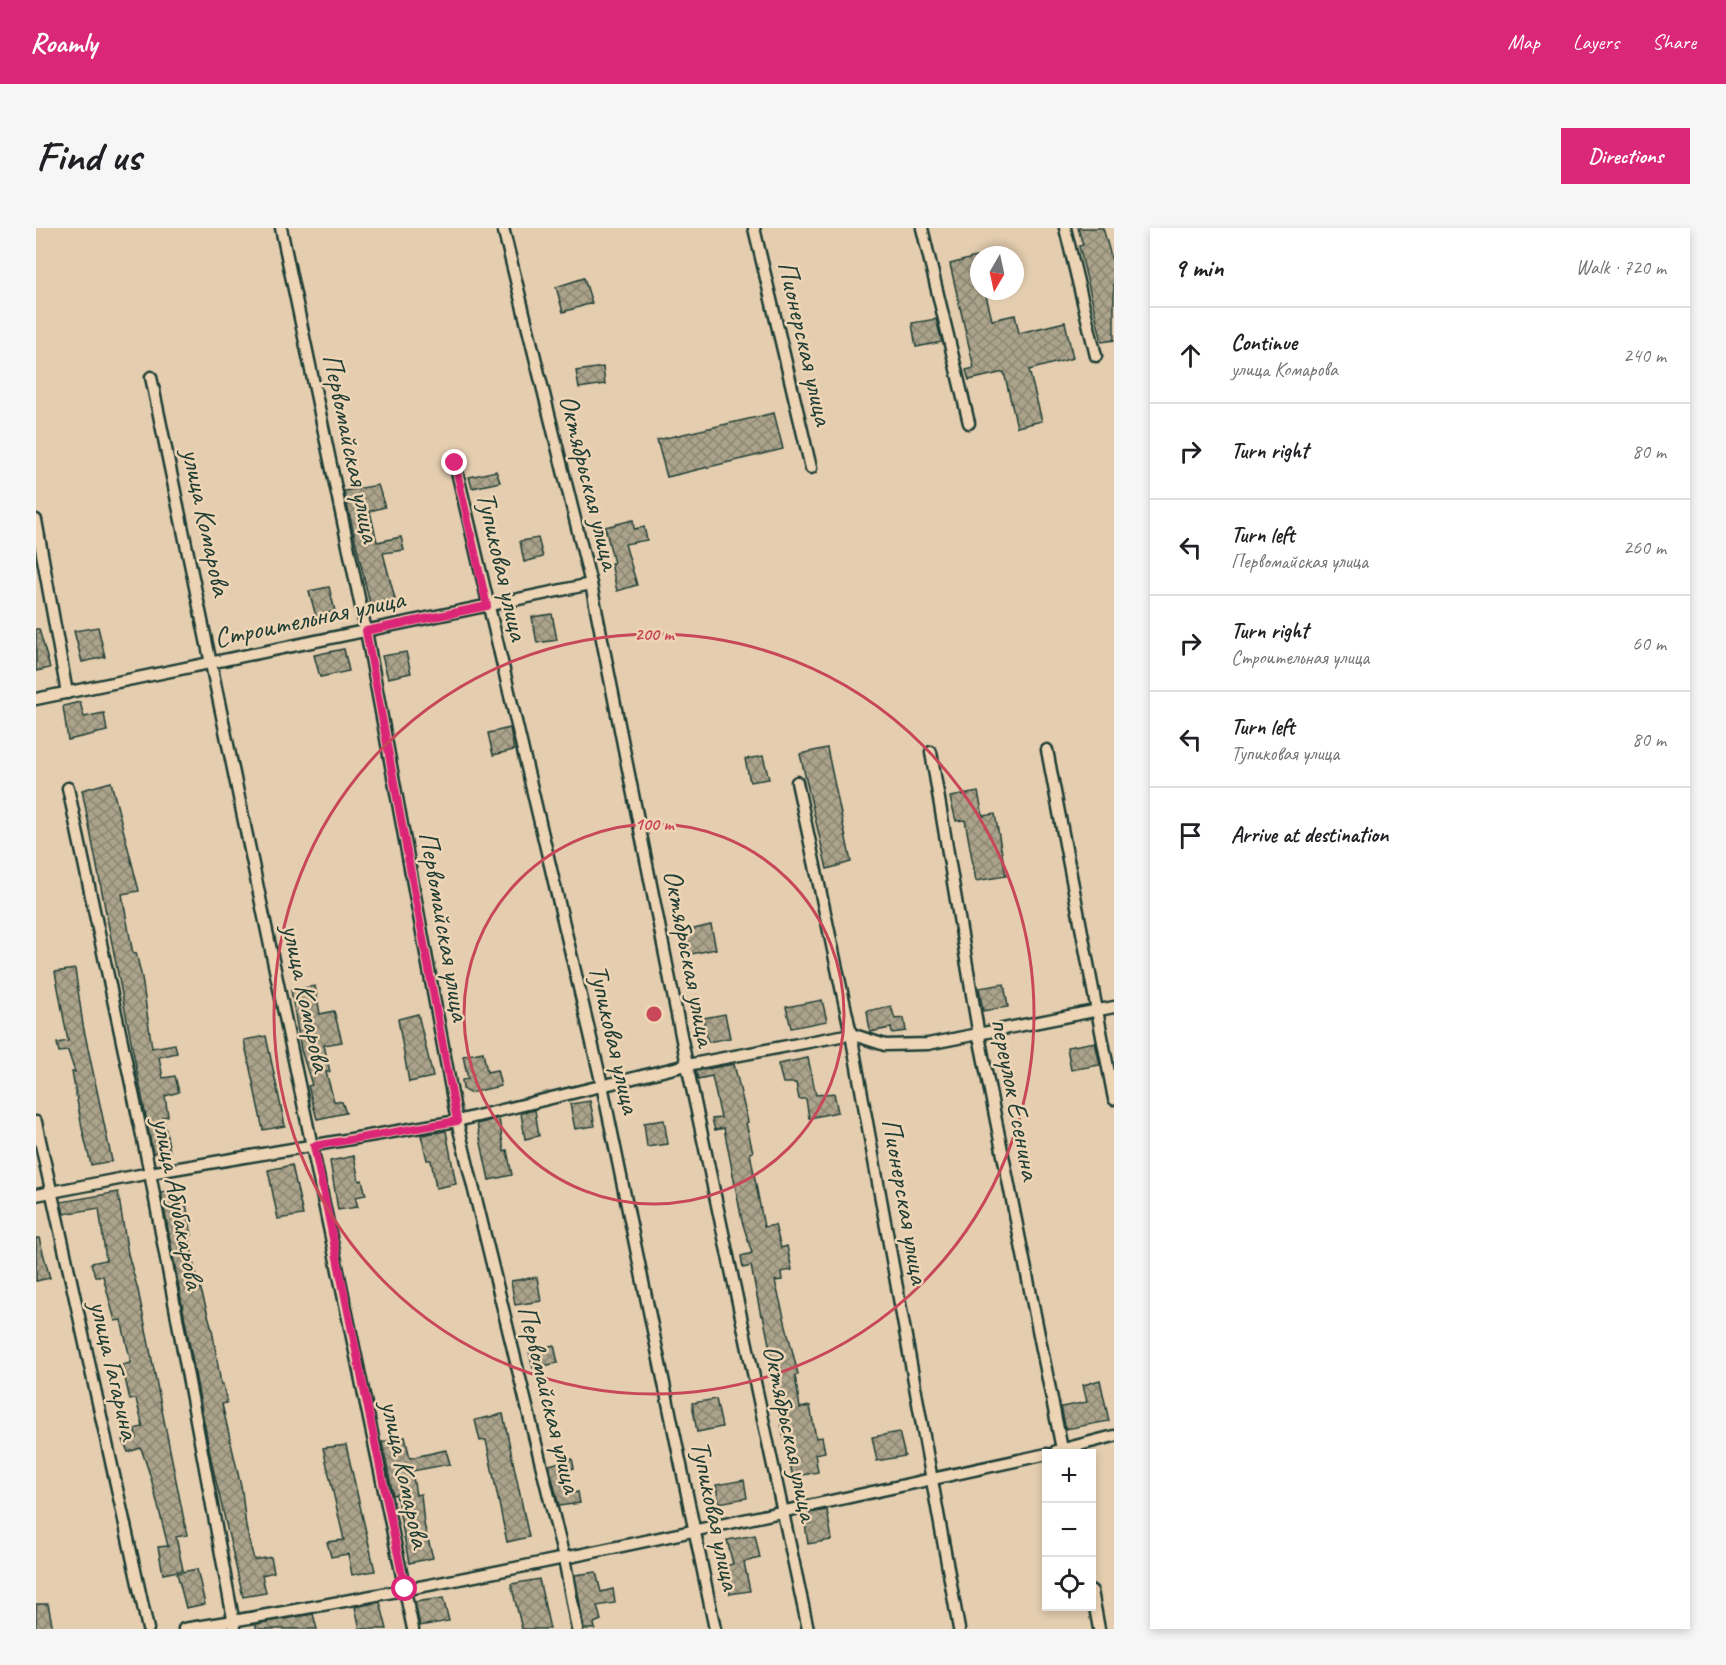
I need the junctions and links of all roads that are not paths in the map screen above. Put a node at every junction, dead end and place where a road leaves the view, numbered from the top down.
1 (281, 228) edge
2 (503, 228) edge
3 (754, 228) edge
4 (922, 228) edge
5 (1065, 228) edge
6 (1095, 356) dead end
7 (151, 377) dead end
8 (969, 423) dead end
9 (455, 463) dead end
10 (812, 468) dead end
11 (36, 520) edge
12 (591, 584) junction
13 (487, 606) junction
14 (366, 631) junction
15 (212, 663) junction
16 (67, 693) junction
17 (36, 699) edge
18 (1047, 750) dead end
19 (931, 752) dead end
20 (797, 782) dead end
21 (68, 788) dead end
22 (1114, 1007) edge
23 (1097, 1010) junction
24 (851, 1034) junction
25 (979, 1036) junction
26 (687, 1065) junction
27 (602, 1084) junction
28 (1114, 1099) edge
29 (457, 1121) junction
30 (36, 1122) edge
31 (314, 1146) junction
32 (150, 1173) junction
33 (51, 1192) junction
34 (36, 1195) edge
35 (1114, 1436) edge
36 (1062, 1449) edge
37 (1073, 1449) edge
38 (1042, 1455) edge
39 (932, 1478) junction
40 (784, 1512) junction
41 (695, 1529) junction
42 (564, 1558) junction
43 (405, 1589) junction
44 (1096, 1611) edge
45 (234, 1625) edge
46 (148, 1629) edge
47 (184, 1629) edge
48 (413, 1629) edge
49 (577, 1629) edge
50 (715, 1629) edge
51 (808, 1629) edge
52 (959, 1629) edge
53 (1099, 1629) edge

1 - 14 street, Первомайская улица
2 - 12 street, Октябрьская улица
3 - 10 street, Пионерская улица
4 - 8 street
5 - 6 street
7 - 15 street, улица Комарова
9 - 13 street, Тупиковая улица
11 - 16 street
12 - 13 street, Строительная улица
12 - 26 street, Октябрьская улица
13 - 14 street, Строительная улица
13 - 27 street, Тупиковая улица
14 - 15 street, Строительная улица
14 - 29 street, Первомайская улица
15 - 16 street, Строительная улица
15 - 31 street, улица Комарова
16 - 17 street, Строительная улица
18 - 23 street
19 - 25 street, переулок Есенина
20 - 24 street, Пионерская улица
21 - 32 street, улица Абубакарова
22 - 23 street
23 - 25 street
23 - 28 street
24 - 25 street
24 - 26 street
24 - 39 street, Пионерская улица
25 - 36 street, переулок Есенина
26 - 27 street
26 - 40 street, Октябрьская улица
27 - 29 street
27 - 41 street, Тупиковая улица
29 - 31 street
29 - 42 street, Первомайская улица
30 - 33 street, улица Гагарина
31 - 32 street
31 - 43 street, улица Комарова
32 - 33 street
32 - 45 street, улица Абубакарова
33 - 34 street
33 - 46 street, улица Гагарина
35 - 37 street
38 - 39 street
39 - 40 street
39 - 52 street, Пионерская улица
40 - 41 street
40 - 51 street, Октябрьская улица
41 - 42 street
41 - 50 street, Тупиковая улица
42 - 43 street
42 - 49 street, Первомайская улица
43 - 45 street
43 - 48 street, улица Комарова
44 - 53 street
45 - 47 street

